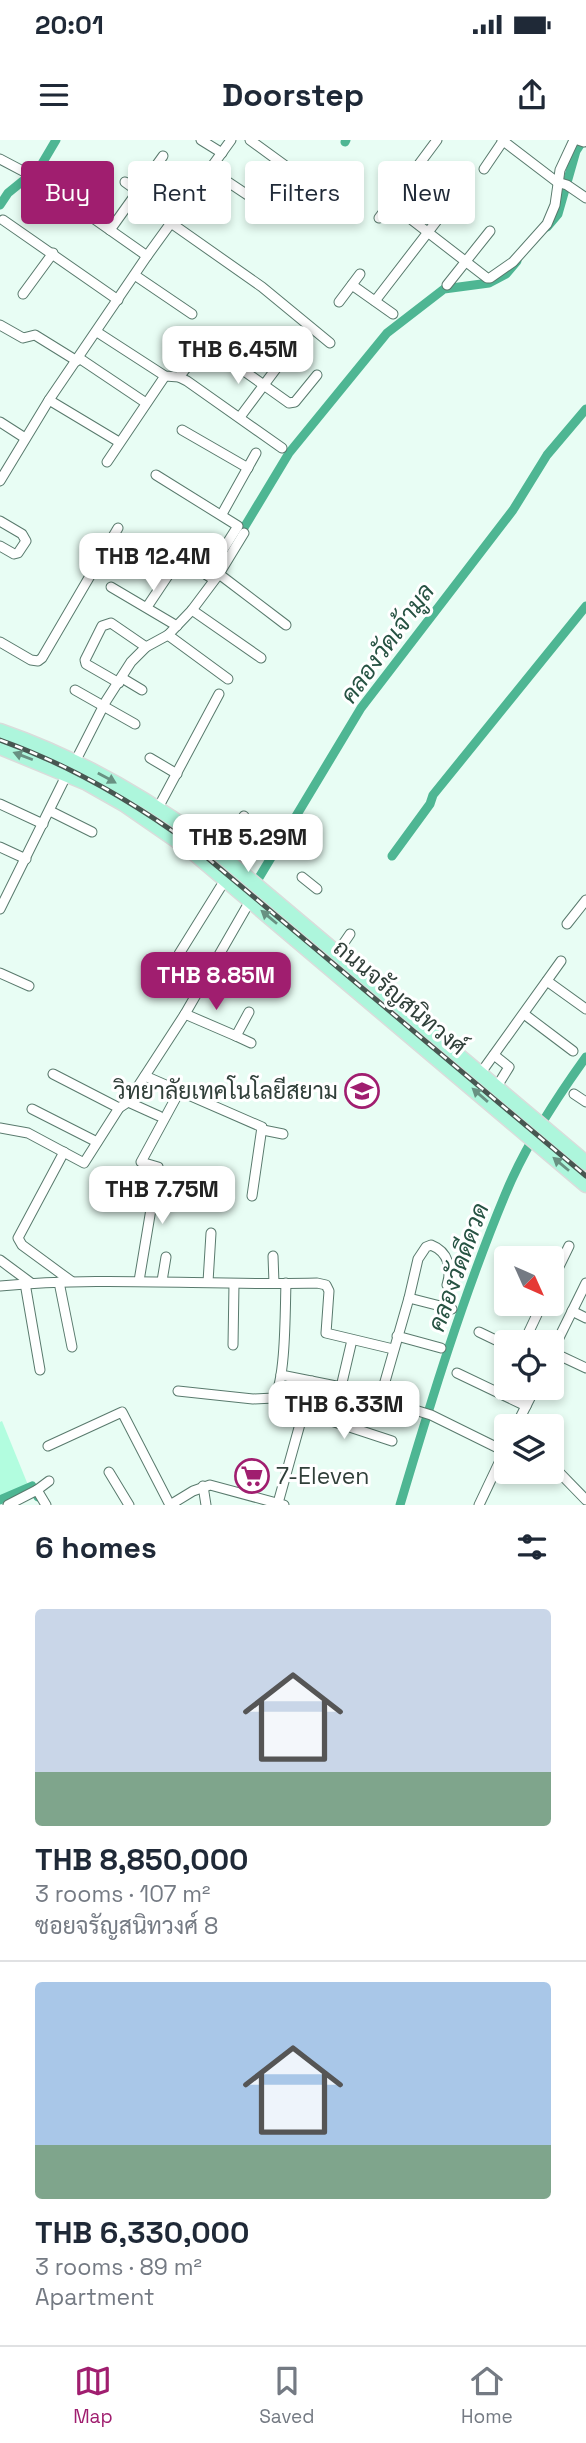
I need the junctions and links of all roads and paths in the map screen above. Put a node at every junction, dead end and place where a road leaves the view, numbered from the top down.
1 (201, 140) edge
2 (231, 140) edge
3 (250, 140) edge
4 (437, 140) edge
5 (580, 140) edge
6 (503, 141) edge
7 (222, 153) junction
8 (163, 156) dead end
9 (0, 159) edge
10 (160, 161) edge
11 (216, 161) edge
12 (279, 161) edge
13 (421, 161) edge
14 (484, 169) dead end
15 (125, 182) dead end
16 (561, 183) junction
17 (128, 184) edge
18 (586, 198) edge
19 (128, 206) edge
20 (3, 220) dead end
21 (170, 224) edge
22 (178, 224) edge
23 (418, 224) edge
24 (434, 224) edge
25 (110, 230) junction
26 (491, 231) dead end
27 (428, 232) junction
28 (53, 253) junction
29 (148, 256) junction
30 (466, 262) junction
31 (360, 274) dead end
32 (136, 276) junction
33 (352, 285) junction
34 (447, 285) dead end
35 (23, 294) dead end
36 (118, 300) junction
37 (375, 301) junction
38 (339, 302) dead end
39 (192, 314) dead end
40 (393, 314) dead end
41 (0, 325) edge
42 (97, 331) junction
43 (330, 343) dead end
44 (205, 344) junction
45 (236, 344) dead end
46 (78, 359) junction
47 (284, 359) dead end
48 (317, 375) dead end
49 (165, 376) junction
50 (179, 377) junction
51 (262, 385) junction
52 (49, 400) junction
53 (146, 403) junction
54 (240, 417) junction
55 (0, 422) edge
56 (182, 430) dead end
57 (24, 438) junction
58 (120, 442) junction
59 (282, 448) dead end
60 (256, 453) dead end
61 (107, 462) dead end
62 (248, 468) junction
63 (156, 475) dead end
64 (0, 481) edge
65 (222, 514) junction
66 (0, 521) edge
67 (118, 528) dead end
68 (244, 533) dead end
69 (158, 544) dead end
70 (0, 546) edge
71 (163, 561) dead end
72 (213, 576) junction
73 (111, 587) dead end
74 (147, 607) junction
75 (192, 610) junction
76 (286, 625) dead end
77 (177, 626) junction
78 (168, 635) junction
79 (0, 642) edge
80 (146, 647) junction
81 (261, 659) dead end
82 (228, 680) dead end
83 (120, 681) junction
84 (75, 690) dead end
85 (142, 690) dead end
86 (219, 694) dead end
87 (104, 706) junction
88 (135, 724) dead end
89 (0, 731) edge
90 (0, 747) edge
91 (150, 758) dead end
92 (71, 768) junction
93 (177, 774) junction
94 (0, 804) edge
95 (158, 808) junction
96 (50, 811) junction
97 (244, 816) dead end
98 (149, 821) junction
99 (43, 824) junction
100 (92, 832) dead end
101 (271, 834) dead end
102 (0, 847) edge
103 (224, 849) junction
104 (26, 859) junction
105 (302, 877) dead end
106 (225, 880) junction
107 (317, 889) dead end
108 (248, 899) junction
109 (586, 900) edge
110 (0, 909) edge
111 (567, 924) dead end
112 (350, 934) dead end
113 (178, 954) dead end
114 (342, 958) junction
115 (561, 961) dead end
116 (0, 973) edge
117 (338, 975) junction
118 (547, 981) junction
119 (29, 986) dead end
120 (586, 1009) edge
121 (249, 1012) dead end
122 (185, 1014) junction
123 (524, 1014) junction
124 (236, 1036) junction
125 (251, 1043) dead end
126 (573, 1051) dead end
127 (494, 1055) junction
128 (53, 1074) dead end
129 (480, 1074) junction
130 (145, 1076) junction
131 (496, 1088) junction
132 (179, 1092) junction
133 (574, 1094) dead end
134 (128, 1102) junction
135 (586, 1102) edge
136 (119, 1108) junction
137 (32, 1109) dead end
138 (159, 1116) dead end
139 (0, 1128) edge
140 (263, 1130) junction
141 (283, 1134) dead end
142 (97, 1142) junction
143 (64, 1152) junction
144 (586, 1163) edge
145 (586, 1185) edge
146 (252, 1196) dead end
147 (211, 1233) dead end
148 (569, 1246) dead end
149 (273, 1255) dead end
150 (564, 1256) edge
151 (166, 1257) dead end
152 (0, 1260) edge
153 (71, 1280) junction
154 (139, 1281) junction
155 (163, 1281) junction
156 (59, 1282) junction
157 (208, 1282) junction
158 (28, 1283) junction
159 (274, 1283) junction
160 (286, 1283) junction
161 (586, 1283) edge
162 (234, 1284) junction
163 (447, 1285) dead end
164 (0, 1286) edge
165 (409, 1298) junction
166 (452, 1309) dead end
167 (572, 1311) junction
168 (586, 1318) edge
169 (563, 1330) edge
170 (479, 1332) dead end
171 (397, 1336) junction
172 (494, 1339) edge
173 (352, 1340) junction
174 (233, 1345) dead end
175 (72, 1347) dead end
176 (441, 1348) dead end
177 (393, 1349) junction
178 (564, 1358) edge
179 (586, 1368) edge
180 (40, 1370) dead end
181 (457, 1373) dead end
182 (281, 1375) junction
183 (312, 1381) junction
184 (341, 1387) junction
185 (178, 1391) dead end
186 (380, 1398) junction
187 (529, 1400) edge
188 (526, 1406) junction
189 (304, 1412) junction
190 (522, 1414) edge
191 (393, 1441) dead end
192 (494, 1444) edge
193 (48, 1446) dead end
194 (109, 1472) dead end
195 (494, 1473) edge
196 (564, 1477) edge
197 (49, 1480) dead end
198 (203, 1486) junction
199 (35, 1491) junction
200 (586, 1500) edge
201 (281, 1504) edge
202 (8, 1505) edge
203 (46, 1505) edge
204 (128, 1505) edge
205 (170, 1505) edge
206 (206, 1505) edge
207 (479, 1505) edge

1 - 7 street
2 - 7 street
3 - 12 street
4 - 13 street
5 - 16 street
6 - 14 street
6 - 16 street
7 - 11 street
8 - 10 street
9 - 25 street
15 - 17 street
16 - 18 street
16 - 30 street
19 - 25 street
20 - 28 street
21 - 29 street
22 - 43 street
23 - 27 street
24 - 27 street
25 - 29 street
26 - 30 street
27 - 30 street
27 - 37 street
28 - 35 street
28 - 36 street
29 - 32 street
30 - 34 street
31 - 33 street
32 - 36 street
32 - 39 street
33 - 37 street
33 - 38 street
36 - 42 street
37 - 40 street
41 - 46 street
42 - 46 street
42 - 49 street
44 - 45 street
44 - 50 street
44 - 51 street
46 - 52 street
46 - 53 street
47 - 51 street
48 - 51 street
49 - 50 street
49 - 53 street
50 - 54 street
51 - 54 street
52 - 57 street
52 - 58 street
53 - 58 street
54 - 59 street
55 - 57 street
56 - 62 street
57 - 64 street
58 - 61 street
60 - 62 street
62 - 65 street
63 - 65 street
65 - 72 street
66 - 70 street
67 - 79 street
68 - 72 street
69 - 72 street
71 - 74 street
72 - 75 street
72 - 76 street
73 - 74 street
74 - 77 street
75 - 77 street
75 - 81 street
77 - 78 street
78 - 80 street
78 - 82 street
80 - 83 street
80 - 83 street
83 - 85 street
83 - 87 street
84 - 87 street
86 - 93 street
87 - 88 street
87 - 92 street
89 - 92 main road, ถนนจรัญสนิทวงศ์
92 -> 90 main road, ถนนจรัญสนิทวงศ์
91 - 93 street
92 -> 95 main road, ถนนจรัญสนิทวงศ์
92 - 96 street
92 - 98 main road, ถนนจรัญสนิทวงศ์
93 - 95 street
94 - 99 street
95 - 98 main road
95 - 103 main road, ถนนจรัญสนิทวงศ์
96 - 99 street
96 - 100 street
97 - 103 street
98 - 106 main road, ถนนจรัญสนิทวงศ์
99 - 104 street
101 - 103 street
102 - 104 street
103 - 114 main road, ถนนจรัญสนิทวงศ์
104 - 110 street
105 - 107 street
106 - 108 main road, ถนนจรัญสนิทวงศ์
106 - 113 street
117 -> 108 main road, ถนนจรัญสนิทวงศ์
108 - 122 street
109 - 111 street
112 - 114 street
114 - 117 main road
114 - 129 main road, ถนนจรัญสนิทวงศ์
115 - 118 street
116 - 119 street
145 -> 117 main road, ถนนจรัญสนิทวงศ์
118 - 120 street
118 - 123 street
121 - 124 street
122 - 124 street
122 - 130 street
123 - 126 street
123 - 127 street
124 - 125 street
127 - 129 street
127 - 131 street
128 - 136 street
129 - 131 main road, ถนนจรัญสนิทวงศ์
130 - 132 street
130 - 134 street
131 - 144 main road, ถนนจรัญสนิทวงศ์
132 - 140 street
132 - 154 street
133 - 135 street
134 - 136 street
134 - 138 street
136 - 142 street
137 - 142 street
139 - 143 street
140 - 141 street
140 - 146 street
142 - 143 street
143 - 153 street
147 - 157 street
148 - 150 street
149 - 159 street
151 - 155 street
152 - 158 street
153 - 154 street
153 - 156 street
154 - 155 street
155 - 157 street
156 - 158 street
156 - 175 street
157 - 162 street
158 - 164 street
158 - 180 street
159 - 160 street
159 - 162 street
160 - 173 street
160 - 182 street
161 - 167 street
162 - 174 street
163 - 165 street
165 - 166 street
165 - 171 street
167 - 168 street
167 - 169 street
170 - 172 street
171 - 176 street
171 - 177 street
173 - 177 street
173 - 184 street
177 - 186 street
178 - 179 street
181 - 188 street
182 - 183 street
182 - 185 street
183 - 184 street
183 - 189 street
184 - 186 street
186 - 192 street
187 - 188 street
188 - 190 street
189 - 191 street
189 - 201 street
193 - 205 street
194 - 204 street
195 - 207 street
196 - 200 street
197 - 199 street
198 - 201 street
198 - 205 street
198 - 206 street
199 - 202 street
199 - 203 street

